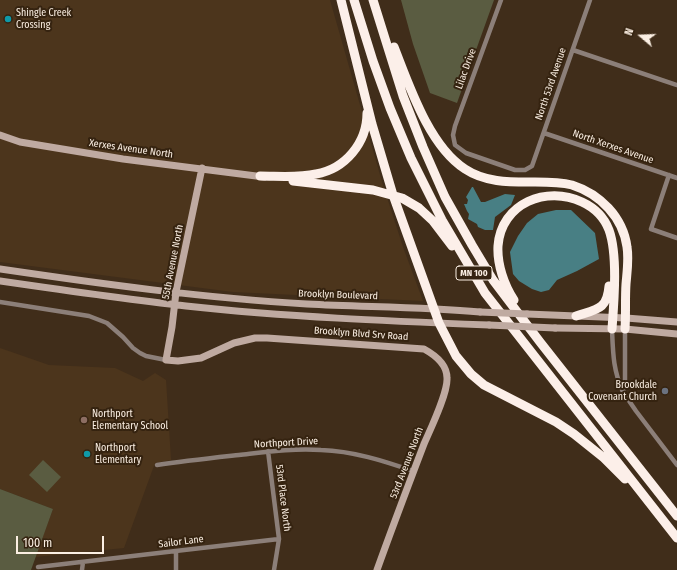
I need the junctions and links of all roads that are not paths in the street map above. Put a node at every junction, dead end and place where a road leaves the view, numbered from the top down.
1 (341, 0) edge
2 (354, 0) edge
3 (374, 0) edge
4 (501, 0) edge
5 (590, 0) edge
6 (573, 50) junction
7 (677, 85) edge
8 (366, 101) junction
9 (544, 133) junction
10 (0, 135) edge
11 (202, 168) junction
12 (525, 170) joint
13 (669, 175) junction
14 (260, 176) junction
15 (677, 178) edge
16 (293, 180) joint
17 (393, 195) junction
18 (677, 238) edge
19 (612, 240) junction
20 (0, 269) edge
21 (0, 281) edge
22 (176, 292) junction
23 (485, 293) junction
24 (0, 302) edge
25 (174, 304) junction
26 (434, 308) junction
27 (576, 316) junction
28 (613, 317) junction
29 (626, 318) junction
30 (677, 322) edge
31 (439, 323) junction
32 (612, 329) junction
33 (625, 329) junction
34 (677, 334) edge
35 (540, 342) junction
36 (166, 360) junction
37 (442, 363) joint
38 (623, 392) junction
39 (268, 451) junction
40 (157, 465) dead end
41 (677, 465) edge
42 (413, 472) junction
43 (655, 510) junction
44 (677, 516) edge
45 (677, 538) edge
46 (279, 539) junction
47 (176, 551) junction
48 (82, 562) junction
49 (38, 568) dead end
50 (82, 570) edge
51 (176, 570) edge
52 (274, 570) edge
53 (377, 570) edge

1 - 8 highway
2 - 23 highway, MN 100
3 - 29 highway
3 - 35 highway, MN 100
4 - 12 street, Lilac Drive
5 - 6 street, North 53rd Avenue
6 - 7 street
6 - 9 street, North 53rd Avenue
8 - 14 highway
8 - 17 highway
9 - 12 street, North 53rd Avenue
9 - 13 street, North Xerxes Avenue
10 - 11 main road, Xerxes Avenue North
11 - 14 main road, Xerxes Avenue North
11 - 22 main road, 55th Avenue North
13 - 15 street, North Xerxes Avenue
13 - 18 street
14 - 16 main road, Xerxes Avenue North
16 - 17 highway
17 - 23 highway
17 - 26 highway
19 - 27 highway
19 - 28 highway
19 - 35 highway
20 - 22 main road, Brooklyn Boulevard
21 - 25 main road
22 - 25 main road, 55th Avenue North
22 - 26 main road, Brooklyn Boulevard
23 - 43 highway, MN 100
24 - 36 street
25 - 31 main road
25 - 36 main road, 55th Avenue North
26 - 27 main road, Brooklyn Boulevard, bridge
26 - 31 highway
27 - 28 main road, Brooklyn Boulevard
28 - 29 main road, Brooklyn Boulevard
28 - 32 highway
29 - 30 main road, Brooklyn Boulevard
29 - 33 highway
31 - 32 main road, bridge
31 - 43 highway
32 - 33 main road
32 - 38 street
33 - 34 main road
33 - 38 street
35 - 44 highway, MN 100
36 - 37 main road, Brooklyn Blvd Srv Road
37 - 42 main road, 53rd Avenue North
38 - 41 street
39 - 40 street, Northport Drive
39 - 42 street, Northport Drive
39 - 46 street, 53rd Place North
42 - 53 main road, 53rd Avenue North
43 - 45 highway, MN 100
46 - 47 street, Sailor Lane
46 - 52 street, 53rd Place North
47 - 48 street, Sailor Lane
47 - 51 street
48 - 49 street, Sailor Lane
48 - 50 street

